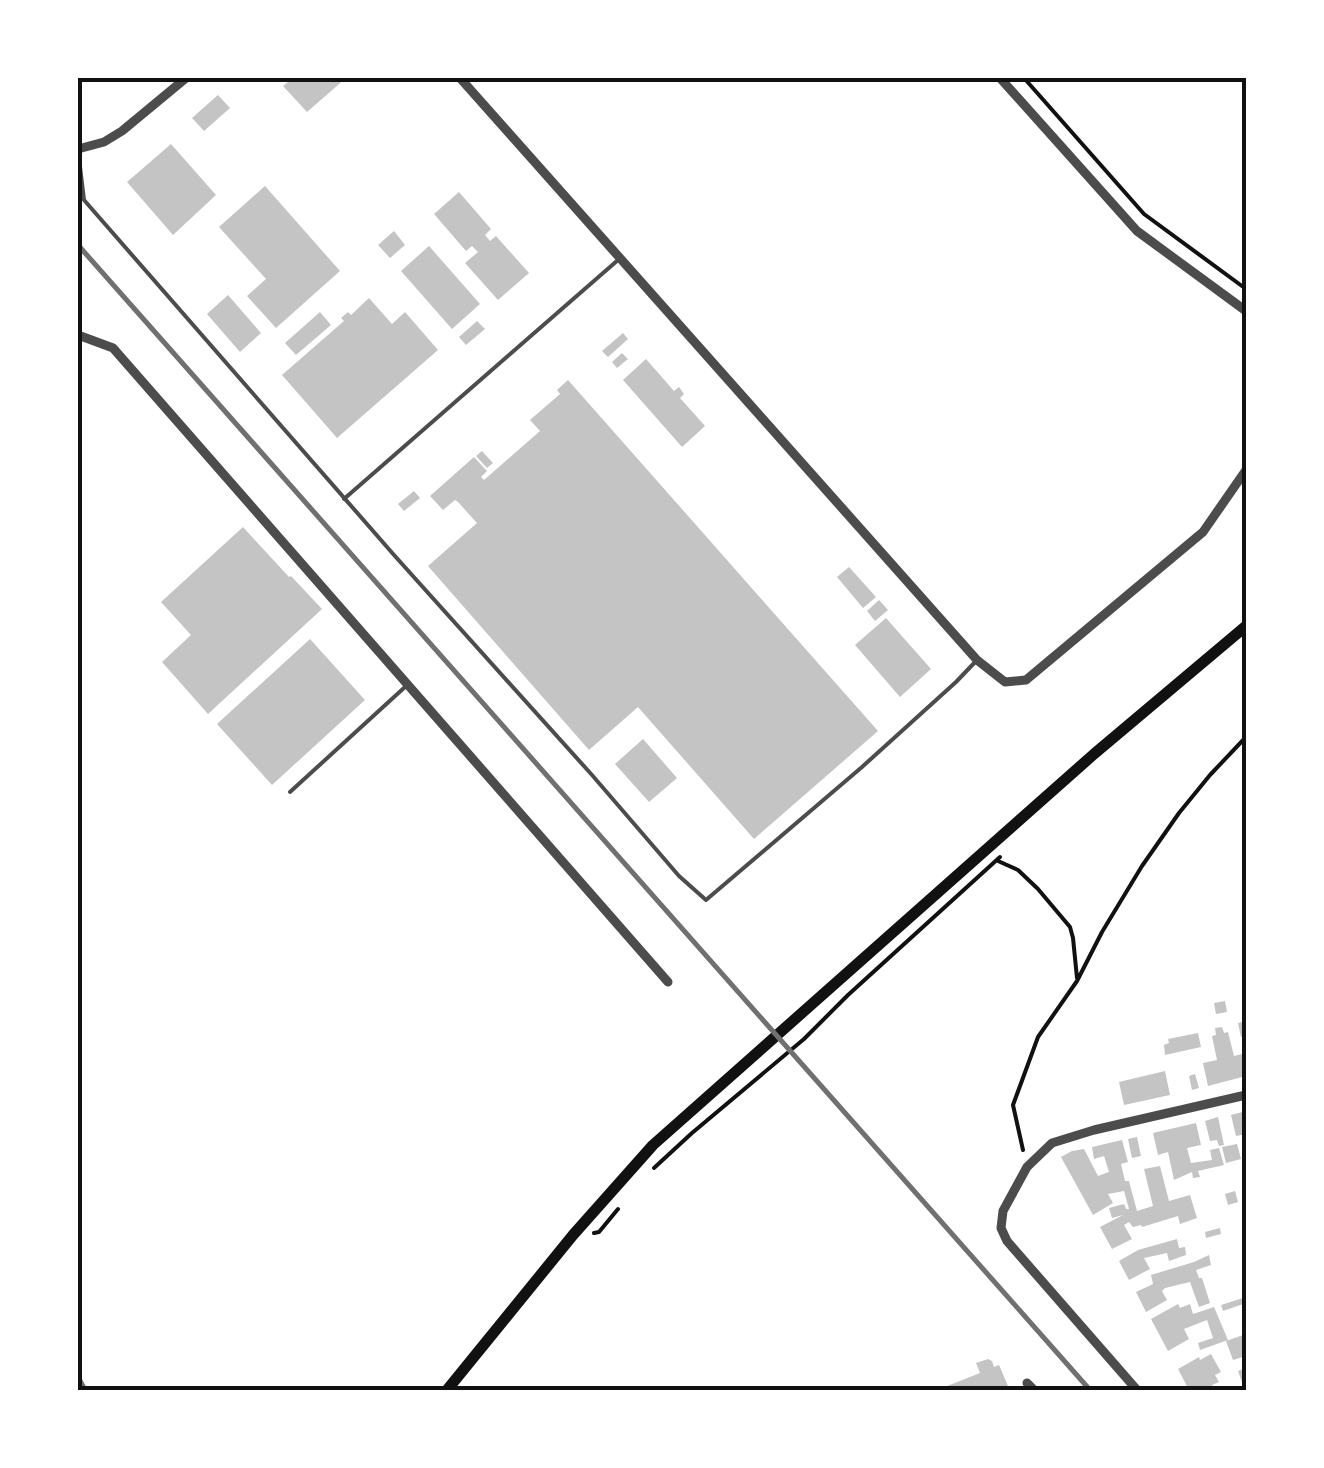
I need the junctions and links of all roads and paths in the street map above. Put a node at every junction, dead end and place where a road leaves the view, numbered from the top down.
1 (186, 78) edge
2 (460, 78) edge
3 (1000, 78) edge
4 (1024, 78) edge
5 (78, 149) edge
6 (622, 258) junction
7 (1246, 289) edge
8 (1246, 311) edge
9 (78, 335) edge
10 (1246, 470) edge
11 (344, 498) junction
12 (1246, 626) edge
13 (977, 660) junction
14 (409, 684) junction
15 (1246, 736) edge
16 (290, 792) dead end
17 (998, 861) dead end
18 (1077, 981) junction
19 (668, 982) dead end
20 (804, 1039) dead end
21 (1246, 1095) edge
22 (1027, 1167) junction
23 (646, 1176) dead end
24 (622, 1204) dead end
25 (573, 1235) junction
26 (447, 1390) edge
27 (1137, 1390) edge

1 - 5 street
2 - 6 street
3 - 8 street
4 - 7 path
5 - 11 lane
6 - 11 lane
6 - 13 street
9 - 14 street
10 - 13 street
11 - 13 lane
12 - 25 main road
14 - 16 lane
14 - 19 street
15 - 18 path
17 - 18 path
18 - 22 path
20 - 23 path
21 - 22 street
22 - 27 street
24 - 25 path
25 - 26 main road

